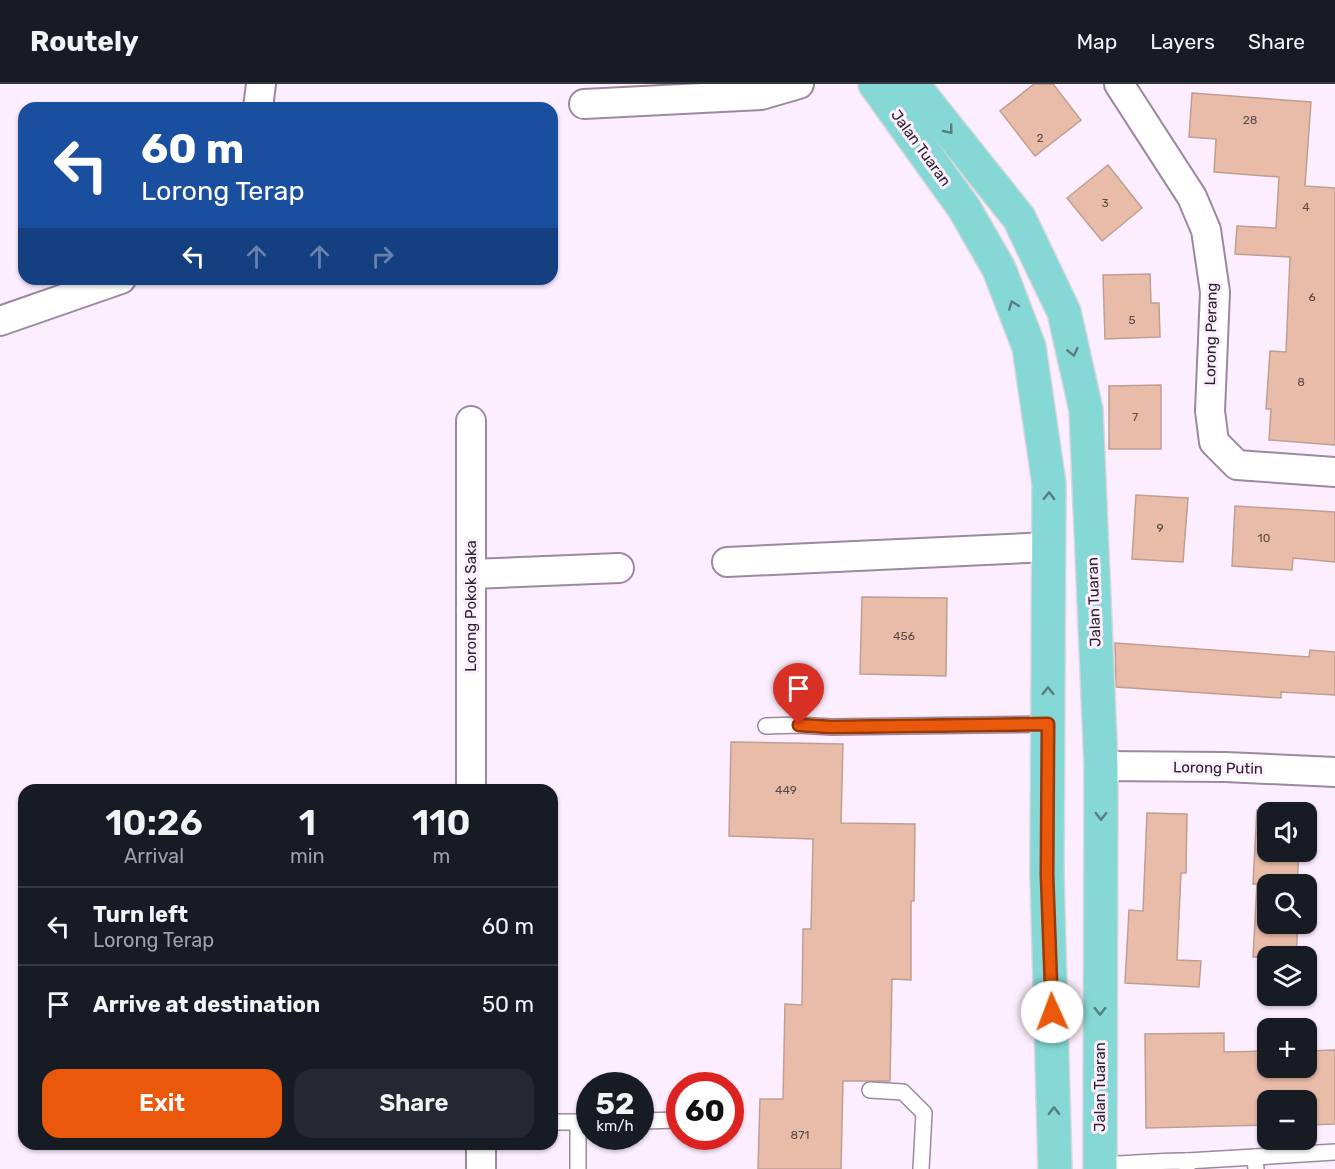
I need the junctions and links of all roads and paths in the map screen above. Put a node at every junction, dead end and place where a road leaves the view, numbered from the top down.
1 (261, 84) edge
2 (799, 84) edge
3 (874, 84) edge
4 (912, 84) edge
5 (1119, 84) edge
6 (259, 102) edge
7 (584, 104) dead end
8 (104, 285) edge
9 (0, 321) edge
10 (471, 421) dead end
11 (1335, 472) edge
12 (1048, 547) junction
13 (728, 562) dead end
14 (619, 568) dead end
15 (472, 574) junction
16 (1048, 724) junction
17 (766, 726) dead end
18 (1101, 766) junction
19 (1335, 772) edge
20 (471, 784) edge
21 (870, 1090) dead end
22 (558, 1122) edge
23 (576, 1122) edge
24 (481, 1150) edge
25 (580, 1150) edge
26 (1335, 1152) edge
27 (1256, 1163) edge
28 (1187, 1165) edge
29 (1100, 1167) edge
30 (481, 1169) edge
31 (578, 1169) edge
32 (921, 1169) edge
33 (1055, 1169) edge

1 - 6 street
2 - 7 street
12 -> 3 main road, Jalan Tuaran
4 -> 18 main road, Jalan Tuaran
5 - 11 street, Lorong Perang
8 - 9 street
10 - 15 street, Lorong Pokok Saka
12 - 13 street
16 -> 12 main road, Jalan Tuaran
14 - 15 street
15 - 20 street, Lorong Pokok Saka
16 - 17 lane
33 -> 16 main road, Jalan Tuaran
18 - 19 street, Lorong Putin
18 -> 29 main road, Jalan Tuaran
21 - 32 lane
22 - 23 lane
24 - 30 street
25 - 31 lane
26 - 27 lane
27 - 28 lane
28 - 29 lane

